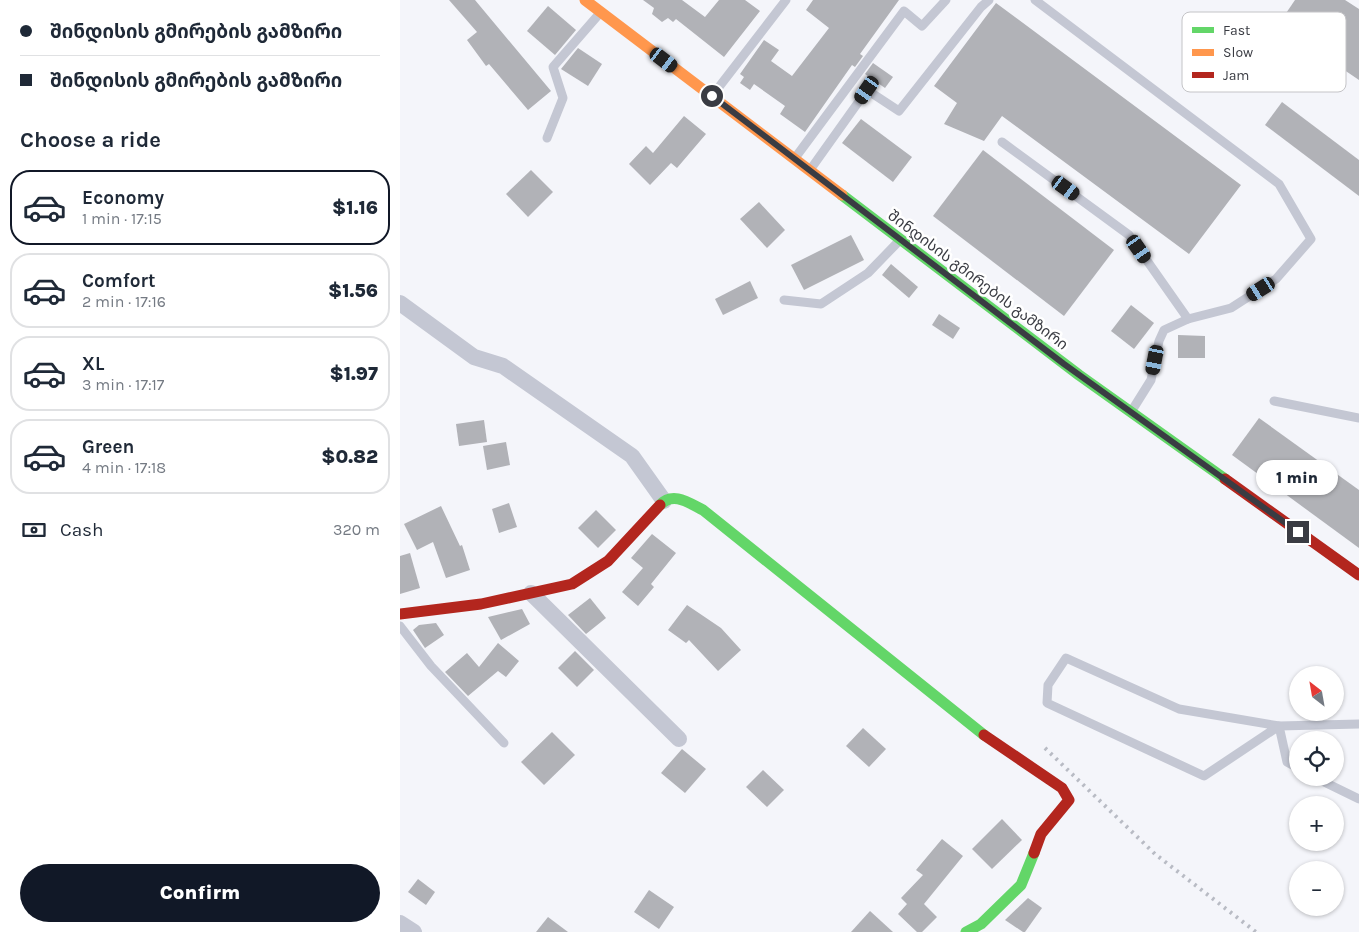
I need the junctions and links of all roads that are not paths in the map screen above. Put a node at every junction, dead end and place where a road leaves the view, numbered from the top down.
1 (585, 0) edge
2 (786, 0) edge
3 (946, 0) edge
4 (989, 0) edge
5 (1035, 0) edge
6 (601, 12) junction
7 (712, 96) junction
8 (547, 138) dead end
9 (1002, 142) dead end
10 (794, 159) junction
11 (809, 172) junction
12 (900, 240) junction
13 (784, 300) dead end
14 (400, 303) edge
15 (1188, 319) junction
16 (1274, 402) dead end
17 (1131, 412) junction
18 (1359, 418) edge
19 (664, 501) junction
20 (1359, 575) edge
21 (531, 593) junction
22 (400, 614) edge
23 (400, 626) edge
24 (1359, 724) edge
25 (1279, 726) junction
26 (679, 739) dead end
27 (504, 743) dead end
28 (1289, 763) edge
29 (1332, 786) edge
30 (1359, 799) edge
31 (400, 923) edge
32 (414, 932) edge
33 (966, 932) edge

1 - 6 street, შინდისის გმირების გამზირი
2 - 7 lane
3 - 10 lane
4 - 11 lane
5 - 15 lane
6 - 7 street, შინდისის გმირების გამზირი
6 - 8 lane
7 - 10 street, შინდისის გმირების გამზირი
9 - 15 lane
10 - 11 street, შინდისის გმირების გამზირი
11 - 12 street, შინდისის გმირების გამზირი
12 - 13 lane
12 - 17 street, შინდისის გმირების გამზირი
14 - 19 street
15 - 17 lane
16 - 18 lane
17 - 20 street, შინდისის გმირების გამზირი
19 - 21 street
19 - 33 street
21 - 22 street
21 - 26 street
23 - 27 lane
24 - 25 lane
25 - 25 lane
25 - 28 lane
29 - 30 lane
31 - 32 street

